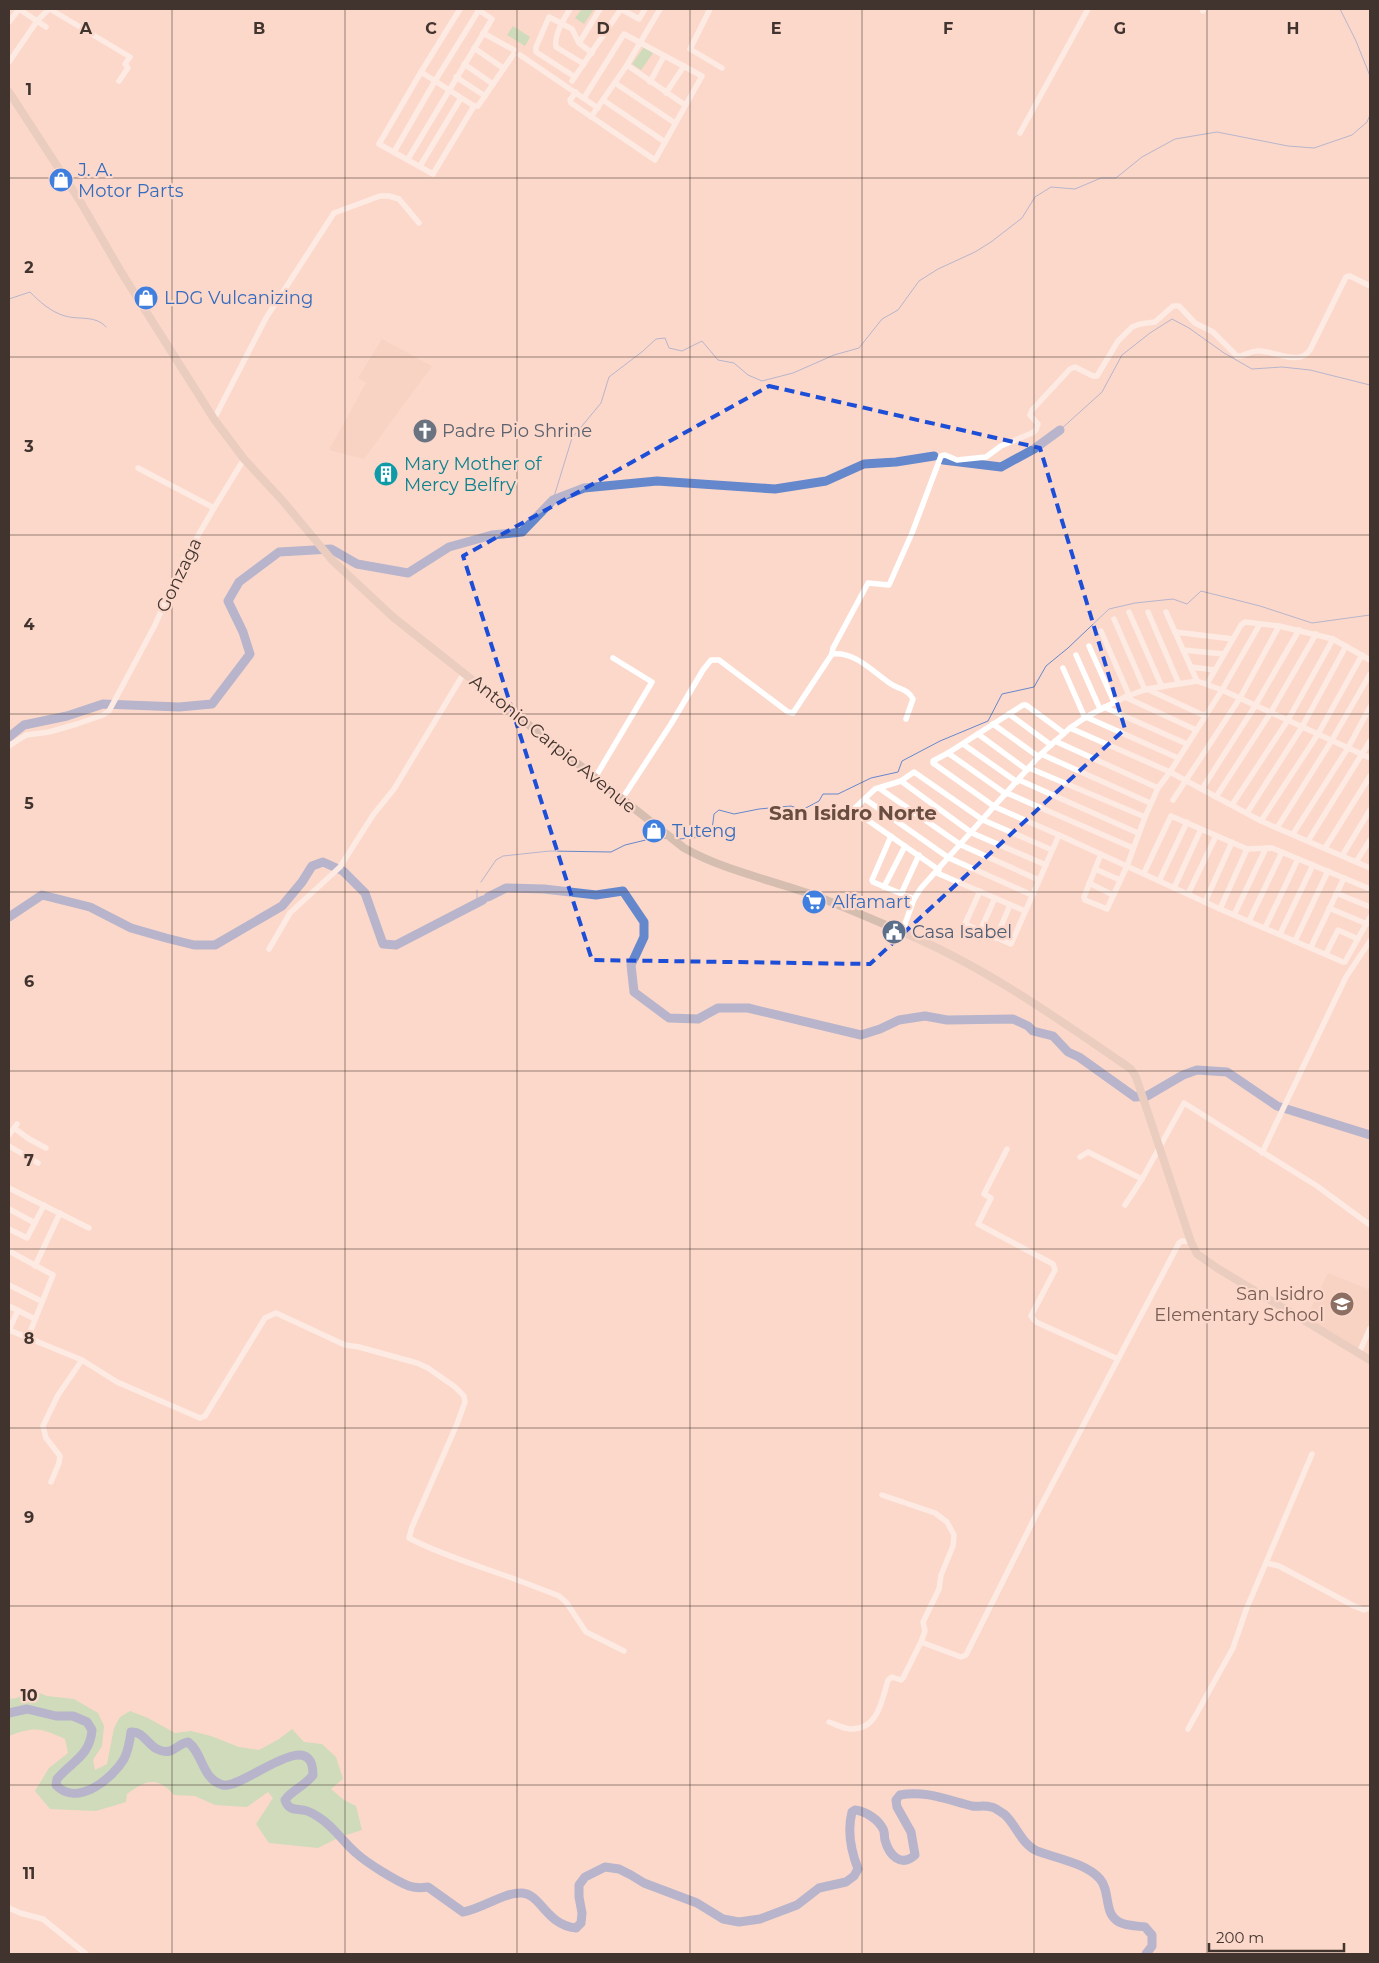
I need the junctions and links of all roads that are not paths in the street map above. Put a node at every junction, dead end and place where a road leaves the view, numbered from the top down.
1 (50, 9) edge
2 (460, 9) edge
3 (478, 9) edge
4 (570, 9) edge
5 (600, 9) edge
6 (645, 9) edge
7 (660, 9) edge
8 (710, 9) edge
9 (1088, 9) edge
10 (37, 21) junction
11 (9, 22) edge
12 (562, 24) junction
13 (46, 27) dead end
14 (483, 33) junction
15 (579, 43) junction
16 (640, 44) junction
17 (474, 48) junction
18 (516, 53) junction
19 (592, 53) junction
20 (664, 56) junction
21 (9, 62) edge
22 (464, 64) junction
23 (584, 64) junction
24 (627, 65) junction
25 (684, 66) junction
26 (503, 68) junction
27 (722, 68) dead end
28 (421, 72) junction
29 (456, 77) junction
30 (119, 81) dead end
31 (435, 81) junction
32 (650, 82) junction
33 (615, 83) junction
34 (493, 84) junction
35 (448, 90) junction
36 (9, 92) edge
37 (576, 92) junction
38 (666, 93) junction
39 (485, 96) junction
40 (461, 98) junction
41 (584, 98) junction
42 (603, 100) junction
43 (684, 105) junction
44 (474, 106) junction
45 (598, 108) junction
46 (591, 117) junction
47 (675, 123) junction
48 (1020, 133) dead end
49 (665, 142) junction
50 (394, 152) junction
51 (408, 159) junction
52 (420, 166) junction
53 (419, 222) dead end
54 (1370, 286) edge
55 (214, 419) junction
56 (244, 459) junction
57 (138, 468) dead end
58 (214, 508) junction
59 (1129, 612) dead end
60 (1148, 612) dead end
61 (1166, 612) dead end
62 (1114, 619) dead end
63 (1260, 624) junction
64 (1279, 626) junction
65 (1299, 630) junction
66 (1101, 631) dead end
67 (1175, 632) junction
68 (1316, 634) junction
69 (1233, 639) junction
70 (1333, 639) junction
71 (1089, 646) dead end
72 (1346, 646) junction
73 (1183, 650) junction
74 (832, 654) junction
75 (1224, 654) junction
76 (1076, 655) dead end
77 (1362, 655) junction
78 (613, 658) dead end
79 (1370, 660) edge
80 (1191, 667) junction
81 (1063, 668) dead end
82 (1215, 670) junction
83 (464, 673) junction
84 (1370, 674) edge
85 (1197, 681) junction
86 (1179, 684) junction
87 (1207, 684) junction
88 (1162, 687) junction
89 (1146, 690) junction
90 (1222, 690) junction
91 (1127, 696) junction
92 (1240, 698) junction
93 (1114, 702) junction
94 (1256, 706) junction
95 (1370, 707) edge
96 (1102, 708) junction
97 (1271, 712) junction
98 (1009, 714) junction
99 (1205, 716) junction
100 (1086, 717) junction
101 (906, 719) dead end
102 (1288, 720) junction
103 (993, 724) junction
104 (1302, 727) junction
105 (1070, 728) junction
106 (1196, 730) junction
107 (978, 734) junction
108 (1064, 734) junction
109 (1318, 734) junction
110 (1332, 740) junction
111 (1370, 741) edge
112 (1053, 743) junction
113 (963, 744) junction
114 (1187, 744) junction
115 (9, 746) edge
116 (1348, 748) junction
117 (948, 753) junction
118 (1363, 754) junction
119 (1040, 756) junction
120 (1178, 758) junction
121 (1370, 758) edge
122 (1028, 769) junction
123 (1170, 772) junction
124 (596, 776) junction
125 (1370, 776) edge
126 (1186, 780) junction
127 (900, 781) junction
128 (1018, 781) junction
129 (879, 788) junction
130 (1158, 788) junction
131 (1202, 789) junction
132 (1007, 793) junction
133 (1216, 797) junction
134 (622, 799) junction
135 (864, 799) junction
136 (1173, 800) dead end
137 (1150, 803) junction
138 (1232, 806) junction
139 (995, 807) junction
140 (1370, 810) edge
141 (1247, 813) junction
142 (1144, 817) junction
143 (983, 820) junction
144 (1261, 821) junction
145 (1186, 822) junction
146 (1277, 828) junction
147 (1201, 829) junction
148 (972, 833) junction
149 (1138, 833) junction
150 (1292, 834) junction
151 (1059, 835) junction
152 (891, 836) junction
153 (1216, 836) junction
154 (1370, 840) edge
155 (1308, 841) junction
156 (1232, 842) junction
157 (961, 845) junction
158 (905, 846) junction
159 (1133, 848) junction
160 (1266, 848) junction
161 (1324, 848) junction
162 (1247, 849) junction
163 (1052, 850) junction
164 (1282, 852) junction
165 (1101, 854) junction
166 (919, 855) junction
167 (1342, 856) junction
168 (949, 858) junction
169 (1298, 859) junction
170 (1356, 862) junction
171 (1046, 865) junction
172 (1312, 865) junction
173 (1127, 866) junction
174 (1370, 868) edge
175 (1095, 869) junction
176 (938, 871) junction
177 (1328, 871) junction
178 (1144, 873) junction
179 (1344, 878) junction
180 (1039, 880) junction
181 (1120, 880) junction
182 (1159, 881) junction
183 (1089, 883) junction
184 (884, 887) junction
185 (1174, 888) junction
186 (1370, 889) edge
187 (980, 891) junction
188 (1336, 892) junction
189 (901, 894) junction
190 (1188, 894) junction
191 (1032, 895) junction
192 (1113, 895) junction
193 (995, 898) junction
194 (914, 899) junction
195 (1205, 902) junction
196 (1010, 905) junction
197 (1370, 907) edge
198 (1329, 908) junction
199 (1220, 909) junction
200 (1025, 911) junction
201 (1234, 915) junction
202 (1370, 917) edge
203 (1249, 921) junction
204 (1367, 924) junction
205 (1265, 928) junction
206 (980, 931) junction
207 (902, 932) junction
208 (1280, 934) junction
209 (996, 938) junction
210 (1358, 938) junction
211 (1295, 941) junction
212 (1370, 941) edge
213 (1311, 947) junction
214 (269, 949) dead end
215 (1326, 954) junction
216 (9, 1135) edge
217 (9, 1146) edge
218 (1159, 1147) junction
219 (46, 1148) dead end
220 (1007, 1149) dead end
221 (1262, 1153) junction
222 (1080, 1157) dead end
223 (38, 1163) dead end
224 (1142, 1180) junction
225 (9, 1188) edge
226 (44, 1205) junction
227 (1125, 1205) dead end
228 (9, 1209) edge
229 (60, 1213) junction
230 (35, 1223) junction
231 (1370, 1225) edge
232 (89, 1228) dead end
233 (9, 1229) edge
234 (1191, 1242) junction
235 (9, 1251) edge
236 (35, 1266) junction
237 (9, 1285) edge
238 (41, 1301) junction
239 (9, 1306) edge
240 (18, 1310) junction
241 (34, 1318) junction
242 (1370, 1328) edge
243 (9, 1330) edge
244 (28, 1337) junction
245 (1359, 1354) junction
246 (1118, 1359) junction
247 (82, 1360) junction
248 (1370, 1360) edge
249 (1312, 1454) dead end
250 (51, 1482) dead end
251 (882, 1495) dead end
252 (1266, 1563) junction
253 (1370, 1608) edge
254 (922, 1642) junction
255 (624, 1651) dead end
256 (829, 1722) dead end
257 (1188, 1729) dead end
258 (9, 1908) edge
259 (86, 1954) edge

1 - 10 street
1 - 30 street
2 - 28 street
3 - 14 street
3 - 31 street
4 - 12 street
5 - 15 street
6 - 19 street
7 - 16 street
8 - 27 street
9 - 48 street
10 - 11 street
10 - 13 street
10 - 21 street
12 - 15 street
12 - 23 street
12 - 23 street
14 - 17 street
14 - 18 street
15 - 19 street
16 - 20 street
16 - 24 street
16 - 41 street
17 - 22 street
17 - 26 street
18 - 26 street
18 - 37 street
19 - 23 street
20 - 25 street
20 - 32 street
22 - 29 street
22 - 34 street
24 - 32 street
24 - 33 street
25 - 38 street
25 - 43 street
26 - 34 street
28 - 31 street
28 - 50 street
29 - 35 street
29 - 39 street
31 - 35 street
31 - 50 street
32 - 38 street
33 - 42 street
33 - 47 street
34 - 39 street
35 - 40 street
35 - 51 street
36 - 55 street, Antonio Carpio Avenue
37 - 41 street
37 - 46 street
38 - 43 street
39 - 44 street
40 - 44 street
40 - 52 street
41 - 45 street
42 - 45 street
42 - 49 street
43 - 47 street
44 - 52 street
45 - 46 street
46 - 49 street
47 - 49 street
50 - 51 street
51 - 52 street
53 - 55 street
54 - 74 street
55 - 56 street, Antonio Carpio Avenue
56 - 58 street, Gonzaga
56 - 83 street, Antonio Carpio Avenue
57 - 58 street
58 - 115 street, Gonzaga
59 - 88 street
60 - 86 street
61 - 67 street
62 - 89 street
63 - 64 street
63 - 69 street
63 - 90 street
64 - 65 street
64 - 92 street
65 - 68 street
65 - 94 street
66 - 91 street
67 - 69 street
67 - 73 street
68 - 70 street
68 - 97 street
69 - 75 street
70 - 72 street
70 - 102 street
71 - 93 street
72 - 77 street
72 - 104 street
73 - 75 street
73 - 80 street
74 - 101 street
74 - 134 street
75 - 82 street
76 - 96 street
77 - 79 street
77 - 109 street
78 - 124 street
80 - 82 street
80 - 85 street
81 - 100 street
82 - 87 street
83 - 124 street, Antonio Carpio Avenue
83 - 214 street
84 - 110 street
85 - 86 street
85 - 87 street
86 - 88 street
87 - 90 street
88 - 89 street
89 - 91 street
89 - 99 street
90 - 92 street
90 - 99 street
91 - 93 street
91 - 106 street
92 - 94 street
92 - 126 street
93 - 96 street
94 - 97 street
94 - 131 street
95 - 116 street
96 - 100 street
96 - 114 street
97 - 102 street
97 - 133 street
98 - 103 street
98 - 108 street
98 - 112 street
99 - 106 street
100 - 105 street
100 - 120 street
102 - 104 street
102 - 138 street
103 - 107 street
103 - 119 street
104 - 109 street
104 - 141 street
105 - 108 street
105 - 123 street
106 - 114 street
107 - 113 street
107 - 122 street
108 - 112 street
109 - 110 street
109 - 144 street
110 - 116 street
110 - 146 street
111 - 118 street
112 - 119 street
112 - 130 street
113 - 117 street
113 - 128 street
114 - 120 street
116 - 118 street
116 - 150 street
117 - 132 street
117 - 139 street
118 - 121 street
118 - 155 street
119 - 122 street
119 - 137 street
120 - 123 street
122 - 128 street
122 - 142 street
123 - 126 street
123 - 130 street
124 - 134 street, Antonio Carpio Avenue
125 - 161 street
126 - 131 street
126 - 136 street
127 - 129 street
127 - 143 street
127 - 148 street
128 - 132 street
128 - 149 street
129 - 135 street
129 - 157 street
130 - 137 street
131 - 133 street
132 - 139 street
132 - 159 street
133 - 138 street
134 - 207 street, Antonio Carpio Avenue
135 - 152 street
135 - 168 street
137 - 142 street
138 - 141 street
139 - 143 street
139 - 151 street
140 - 167 street
141 - 144 street
142 - 149 street
143 - 148 street
143 - 163 street
144 - 146 street
145 - 147 street
145 - 178 street
145 - 182 street
146 - 150 street
147 - 153 street
147 - 185 street
148 - 157 street
148 - 171 street
149 - 159 street
150 - 155 street
151 - 163 street
151 - 165 street
152 - 158 street
152 - 184 street
153 - 156 street
153 - 190 street
154 - 170 street
155 - 161 street
156 - 162 street
156 - 195 street
157 - 168 street
157 - 180 street
158 - 166 street
158 - 184 street
159 - 173 street
160 - 162 street
160 - 164 street
160 - 201 street
161 - 167 street
162 - 199 street
163 - 171 street
164 - 169 street
164 - 203 street
165 - 173 street
165 - 175 street
166 - 176 street
166 - 189 street
167 - 170 street
168 - 176 street
168 - 191 street
169 - 172 street
169 - 205 street
170 - 174 street
171 - 180 street
172 - 177 street
172 - 208 street
173 - 178 street
173 - 181 street
175 - 181 street
175 - 183 street
176 - 187 street
176 - 194 street
177 - 179 street
177 - 211 street
178 - 182 street
179 - 186 street
179 - 188 street
180 - 191 street
181 - 192 street
182 - 185 street
183 - 192 street
183 - 192 street
184 - 189 street
185 - 190 street
187 - 193 street
187 - 206 street
188 - 197 street
188 - 198 street
189 - 194 street
190 - 195 street
191 - 200 street
193 - 196 street
193 - 206 street
194 - 207 street
195 - 199 street
196 - 200 street
196 - 209 street
198 - 204 street
198 - 213 street
199 - 201 street
200 - 209 street
201 - 203 street
202 - 204 street
203 - 205 street
204 - 210 street
205 - 208 street
206 - 209 street
207 - 218 street, Antonio Carpio Avenue
208 - 211 street
210 - 215 street
210 - 215 street
211 - 213 street
212 - 221 street
213 - 215 street
216 - 219 street
217 - 223 street
218 - 221 street
218 - 224 street
218 - 234 street, Antonio Carpio Avenue
220 - 246 street
221 - 231 street
222 - 224 street
224 - 227 street
225 - 226 street
226 - 229 street
226 - 230 street
228 - 230 street
229 - 232 street
229 - 236 street
230 - 233 street
234 - 245 street, Antonio Carpio Avenue
234 - 246 street
235 - 236 street
236 - 238 street
237 - 238 street
238 - 241 street
239 - 240 street
240 - 241 street
240 - 243 street
241 - 244 street
242 - 245 street
243 - 244 street
244 - 247 street
245 - 248 street, Antonio Carpio Avenue
246 - 254 street
247 - 250 street
247 - 255 street
249 - 252 street
251 - 254 street
252 - 253 street
252 - 257 street
254 - 256 street
258 - 259 street

